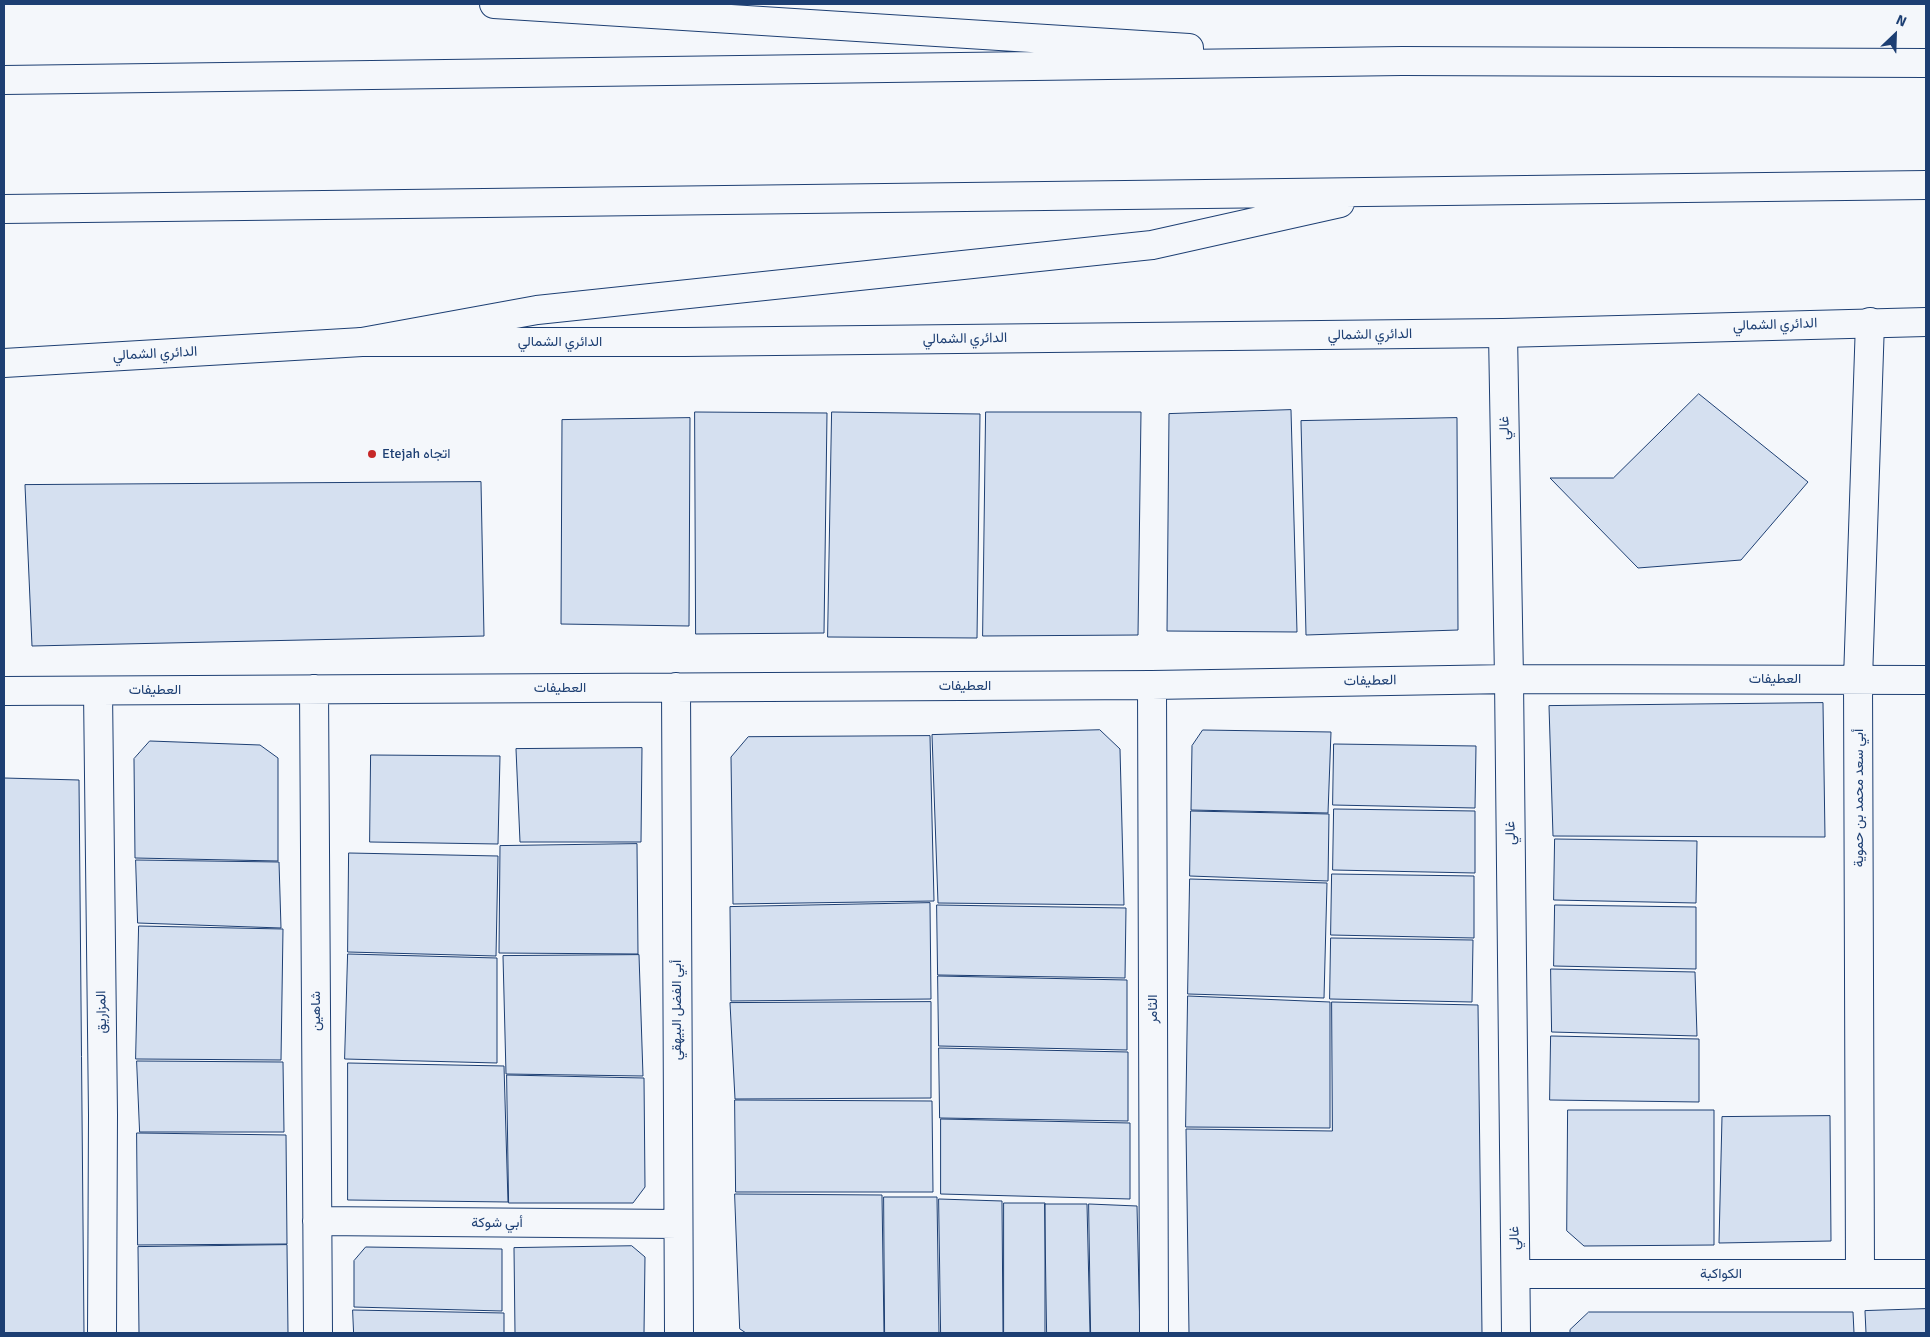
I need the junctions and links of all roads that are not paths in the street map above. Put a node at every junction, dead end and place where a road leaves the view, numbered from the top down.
1 (494, 4) edge
2 (1402, 61) junction
3 (1926, 63) edge
4 (4, 80) edge
5 (1926, 185) edge
6 (1393, 191) junction
7 (4, 208) edge
8 (1870, 322) junction
9 (1926, 322) edge
10 (1503, 333) junction
11 (362, 342) junction
12 (4, 363) edge
13 (1509, 679) junction
14 (1858, 679) junction
15 (1926, 680) edge
16 (1152, 685) junction
17 (676, 687) junction
18 (314, 689) junction
19 (4, 691) edge
20 (98, 691) junction
21 (317, 1222) junction
22 (678, 1224) junction
23 (1516, 1274) junction
24 (1860, 1274) junction
25 (1926, 1274) edge
26 (102, 1333) edge
27 (318, 1333) edge
28 (679, 1333) edge
29 (1154, 1333) edge
30 (1516, 1333) edge

1 - 2 main road
2 - 3 main road
2 - 4 main road
5 - 6 main road
6 - 7 main road
6 - 11 main road
8 - 9 main road, الدائري الشمالي
8 - 10 main road, الدائري الشمالي
8 - 14 main road, أبي سعد محمد بن حموية
10 - 11 main road, الدائري الشمالي
10 - 13 main road, غالي
11 - 12 main road, الدائري الشمالي
13 - 14 main road, العطيفات
13 - 16 main road, العطيفات
13 - 23 main road, غالي
14 - 15 main road, العطيفات
14 - 24 main road, أبي سعد محمد بن حموية
16 - 17 main road, العطيفات
16 - 29 main road, الثامر
17 - 18 main road, العطيفات
17 - 22 main road, أبي الفضل البيهقي
18 - 20 main road, العطيفات
18 - 21 main road, شاهين
19 - 20 main road, العطيفات
20 - 26 main road, المزاريق
21 - 22 main road, أبي شوكة
21 - 27 main road, شاهين
22 - 28 main road, أبي الفضل البيهقي
23 - 24 main road, الكواكبة
23 - 30 main road, غالي
24 - 25 main road, الكواكبة

